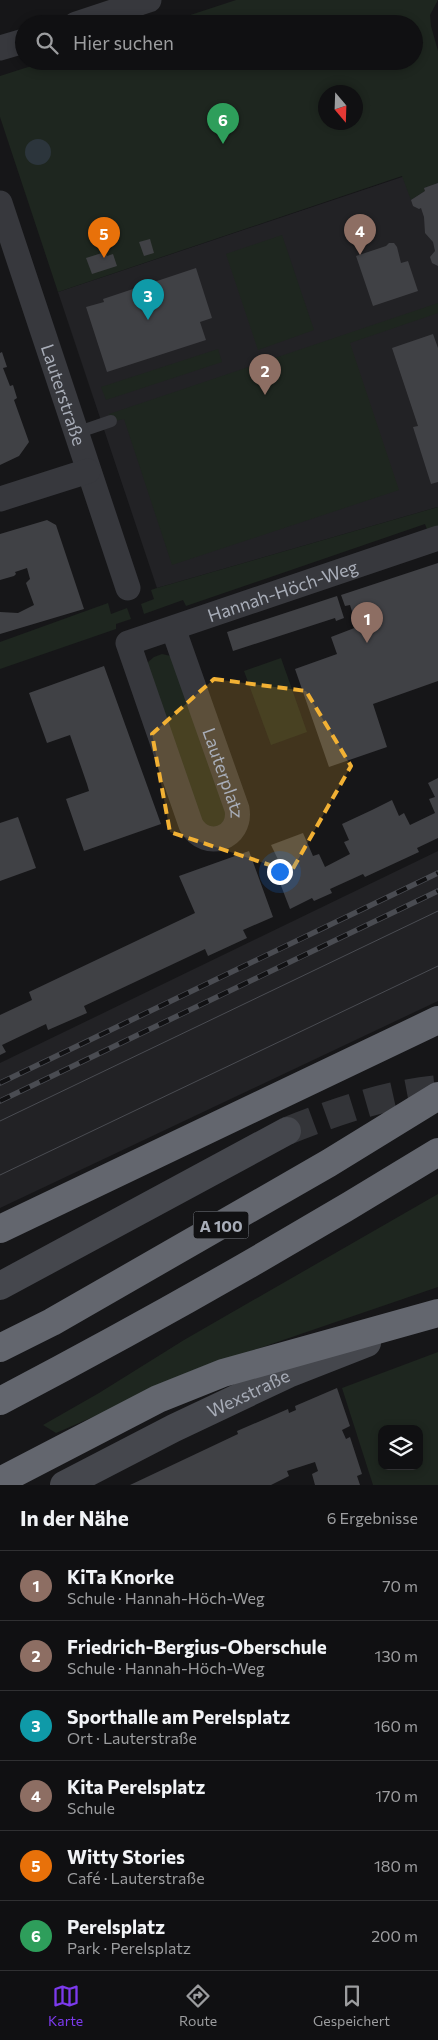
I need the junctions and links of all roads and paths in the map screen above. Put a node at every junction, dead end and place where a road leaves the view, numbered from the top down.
1 (149, 0) edge
2 (103, 15) edge
3 (15, 44) edge
4 (0, 48) edge
5 (0, 203) edge
6 (111, 421) dead end
7 (76, 433) junction
8 (88, 471) junction
9 (0, 499) edge
10 (438, 538) edge
11 (128, 588) dead end
12 (173, 628) junction
13 (128, 644) joint
14 (438, 1020) edge
15 (438, 1096) edge
16 (287, 1131) tunnel mouth
17 (438, 1152) edge
18 (0, 1229) edge
19 (0, 1286) edge
20 (438, 1314) edge
21 (0, 1348) edge
22 (68, 1365) junction
23 (0, 1401) edge
24 (0, 1418) edge
25 (0, 1481) edge
26 (64, 1485) edge

1 - 2 street
3 - 4 street
5 - 7 street, Lauterstraße
6 - 7 lane
7 - 8 street, Lauterstraße
8 - 9 street
8 - 11 street, Lauterstraße
10 - 12 street, Hannah-Höch-Weg
12 - 13 street, Hannah-Höch-Weg
12 - 13 street, Lauterplatz
14 - 18 highway
15 - 21 highway, A 100
16 - 19 main road
17 - 22 highway, A 100
20 - 25 highway
20 - 26 main road, Wexstraße
22 - 23 highway, A 100
22 - 24 highway

